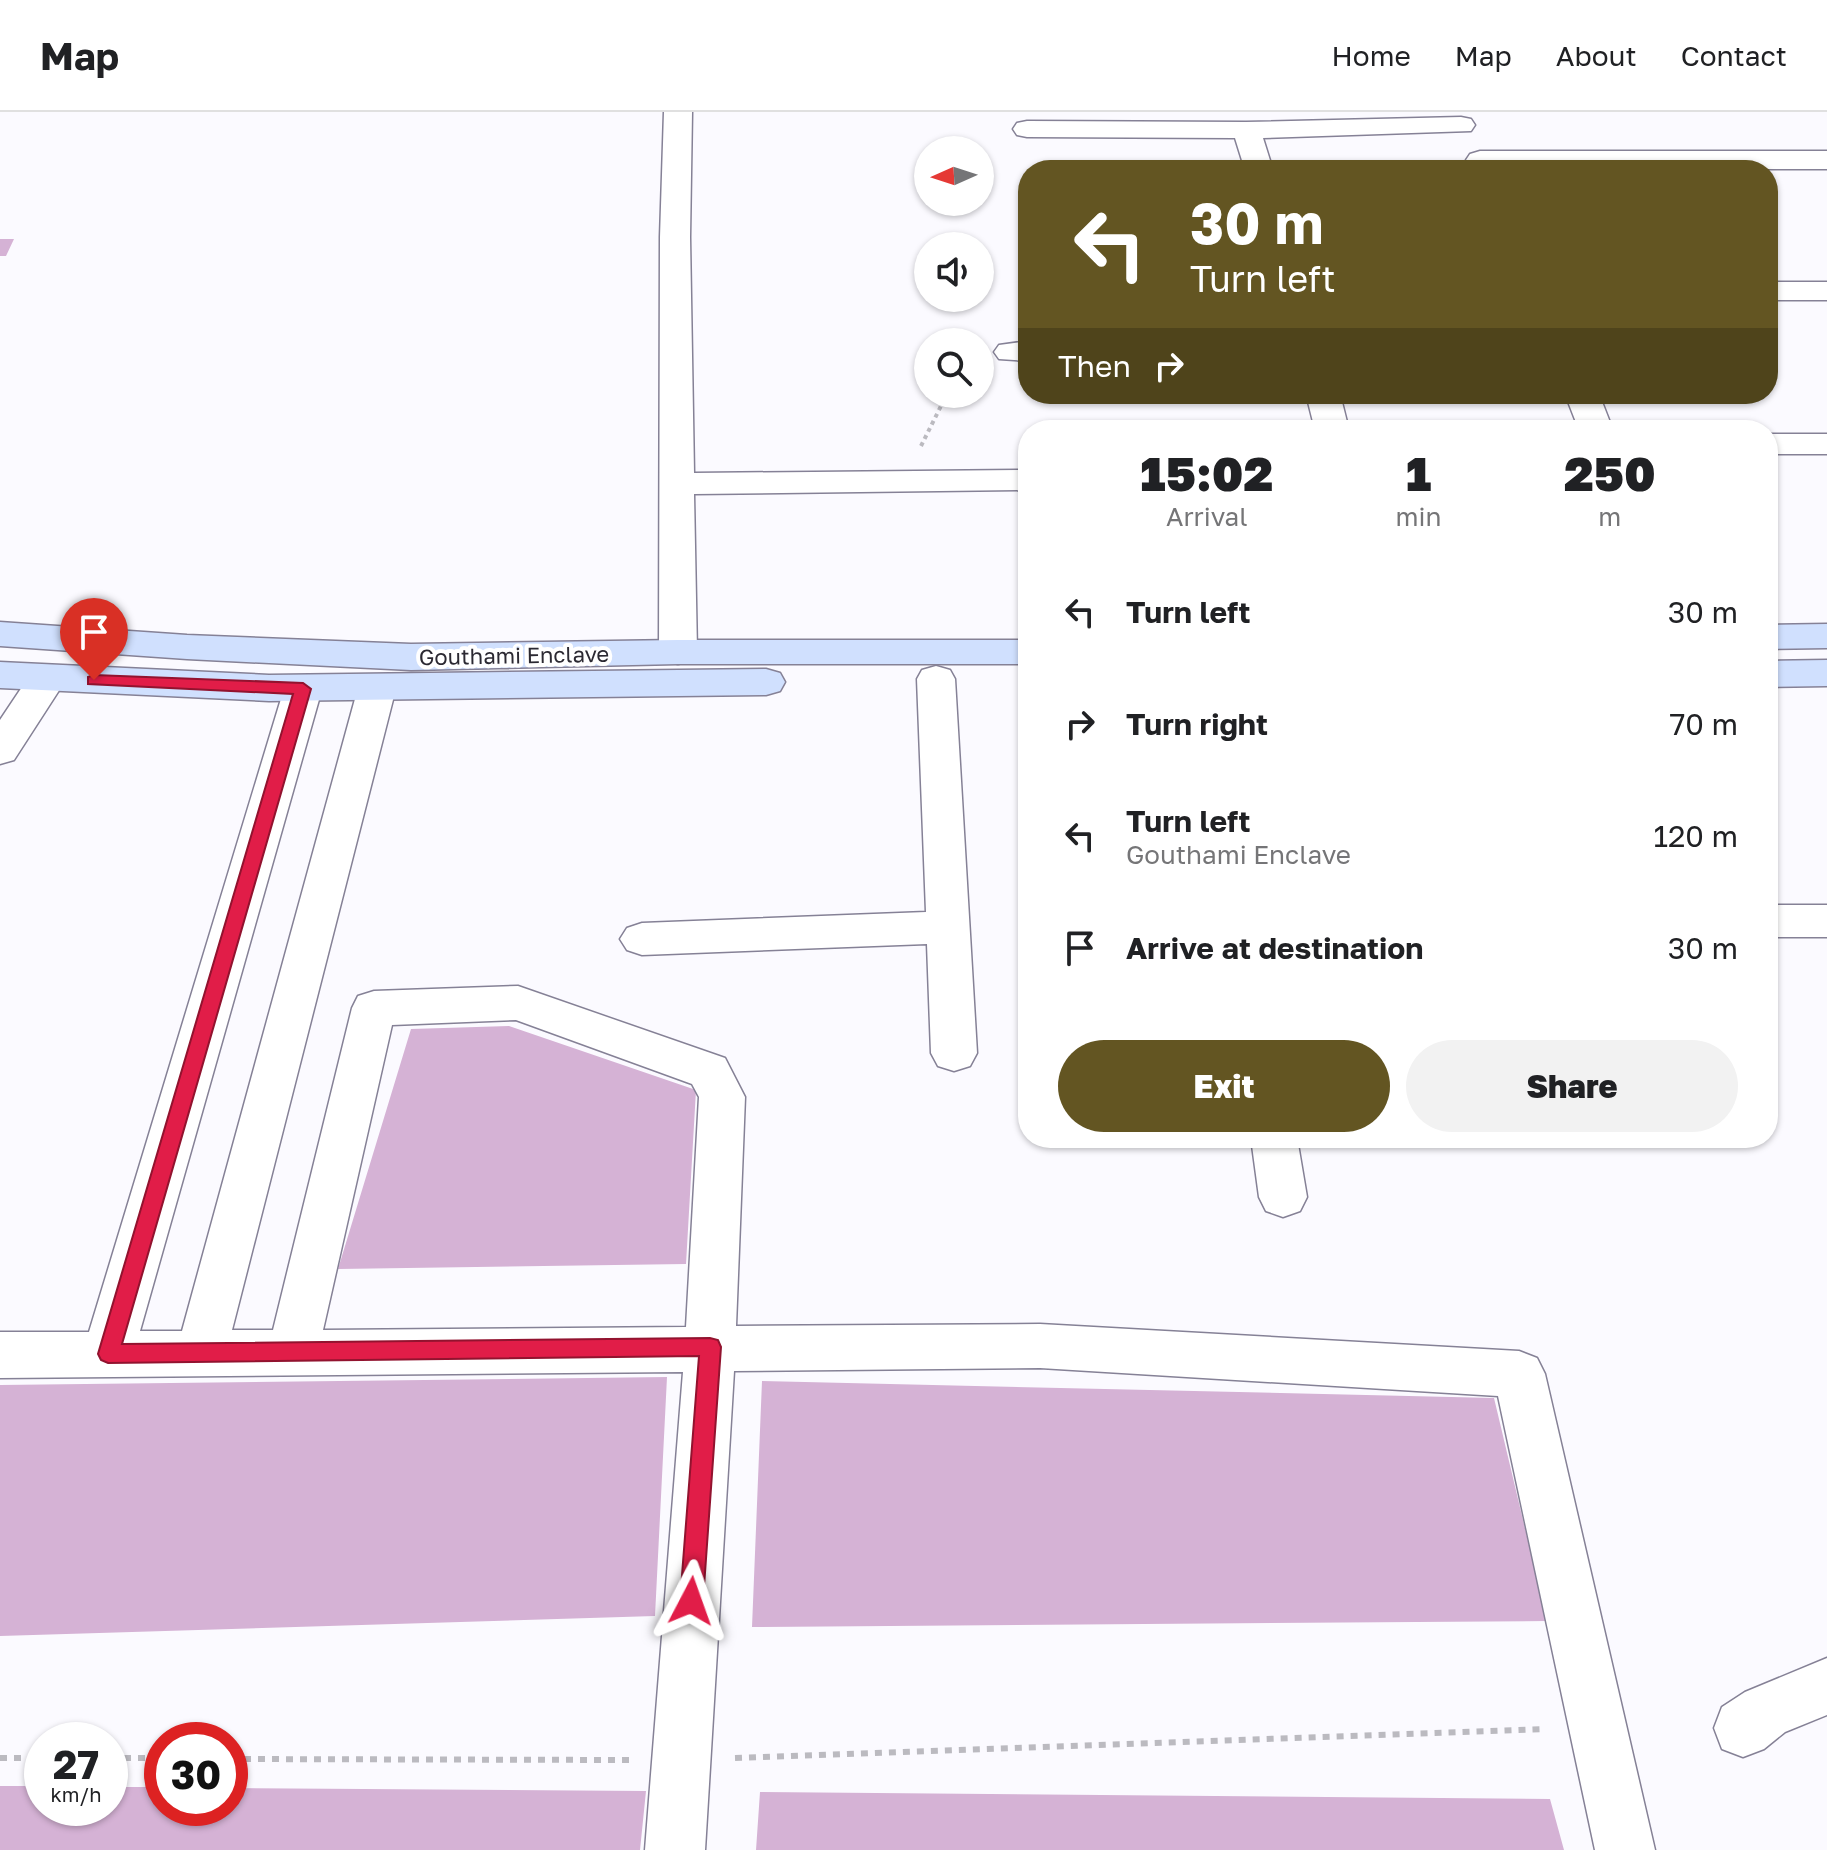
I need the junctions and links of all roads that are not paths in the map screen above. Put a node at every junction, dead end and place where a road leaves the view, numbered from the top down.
1 (678, 112) edge
2 (1456, 119) edge
3 (1027, 129) dead end
4 (1246, 130) junction
5 (1256, 160) edge
6 (1480, 160) edge
7 (1827, 160) edge
8 (1778, 161) edge
9 (1778, 291) edge
10 (1827, 291) edge
11 (1778, 444) edge
12 (1827, 444) edge
13 (1018, 480) edge
14 (678, 484) junction
15 (0, 634) edge
16 (1827, 636) edge
17 (1778, 637) edge
18 (678, 652) junction
19 (1018, 652) edge
20 (1827, 673) edge
21 (1778, 674) edge
22 (0, 675) edge
23 (48, 678) junction
24 (1018, 678) edge
25 (936, 679) junction
26 (377, 688) junction
27 (303, 689) junction
28 (0, 750) edge
29 (1778, 921) edge
30 (1827, 921) edge
31 (949, 927) junction
32 (642, 939) dead end
33 (954, 1053) dead end
34 (1276, 1148) edge
35 (1283, 1197) dead end
36 (710, 1347) junction
37 (293, 1351) junction
38 (201, 1353) junction
39 (108, 1354) junction
40 (0, 1355) edge
41 (1827, 1686) edge
42 (1743, 1728) dead end
43 (675, 1850) edge
44 (1625, 1850) edge

1 - 14 street
2 - 4 street
2 - 6 street
3 - 4 street
4 - 5 street
7 - 8 street
9 - 10 street
11 - 12 street
13 - 14 street
14 - 18 street
15 - 18 street, Gouthami Enclave
16 - 17 street
18 - 19 street, Gouthami Enclave
20 - 21 street
22 - 23 street, Gouthami Enclave
23 - 27 street, Gouthami Enclave
23 - 28 street
24 - 25 street, Gouthami Enclave
25 - 26 street, Gouthami Enclave
25 - 31 street
26 - 27 street, Gouthami Enclave
26 - 38 street
27 - 39 street
29 - 30 street
31 - 32 street
31 - 33 street
34 - 35 street
36 - 37 street
36 - 37 street
36 - 43 street
36 - 44 street
37 - 38 street
38 - 39 street
39 - 40 street
41 - 42 street

